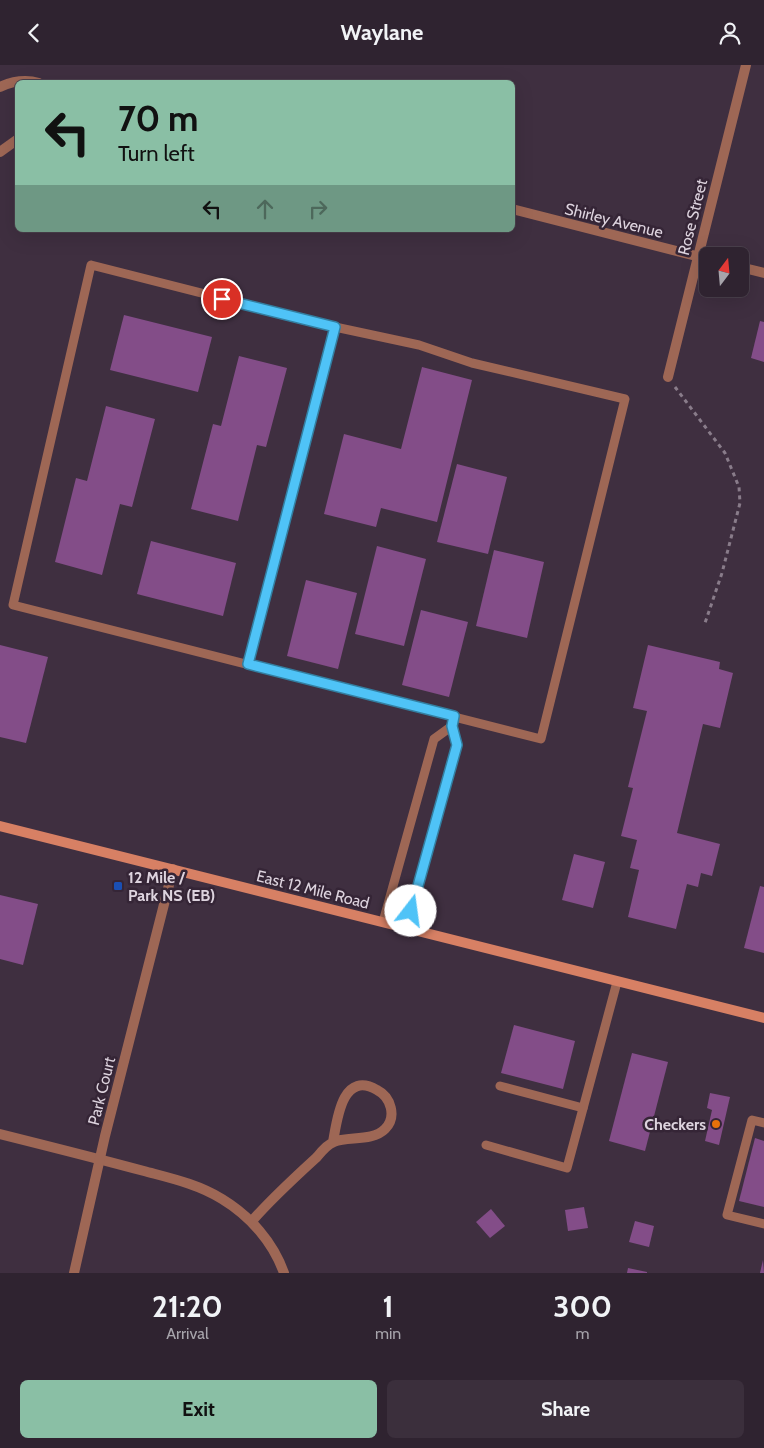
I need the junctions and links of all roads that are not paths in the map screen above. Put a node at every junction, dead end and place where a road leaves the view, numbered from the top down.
1 (746, 65) edge
2 (15, 82) edge
3 (0, 87) edge
4 (15, 141) edge
5 (0, 152) edge
6 (515, 210) edge
7 (705, 247) edge
8 (699, 257) edge
9 (749, 269) edge
10 (699, 272) edge
11 (764, 273) edge
12 (335, 327) junction
13 (668, 377) road end
14 (248, 664) junction
15 (454, 716) junction
16 (452, 726) junction
17 (0, 826) edge
18 (173, 869) junction
19 (383, 922) junction
20 (406, 928) junction
21 (617, 982) junction
22 (764, 1019) edge
23 (500, 1085) dead end
24 (583, 1108) junction
25 (764, 1123) edge
26 (0, 1134) edge
27 (333, 1142) junction
28 (486, 1145) dead end
29 (100, 1159) junction
30 (252, 1221) junction
31 (764, 1224) edge
32 (74, 1273) edge
33 (284, 1273) edge

1 - 7 street, Rose Street
2 - 3 street
4 - 5 street
6 - 8 street, Shirley Avenue
9 - 11 street
10 - 13 street, Rose Street
12 - 14 lane
12 - 14 lane
12 - 15 lane
14 - 15 lane
15 - 16 lane
16 - 19 lane
16 - 20 lane
17 - 18 main road, East 12 Mile Road
18 - 19 main road, East 12 Mile Road
18 - 29 street, Park Court
19 - 20 main road, East 12 Mile Road
20 - 21 main road, East 12 Mile Road
21 - 22 main road, East 12 Mile Road
21 - 24 lane
23 - 24 lane
24 - 28 lane
25 - 31 lane
26 - 29 street
27 - 27 street
27 - 30 street
29 - 30 street
29 - 32 street, Park Court
30 - 33 street

